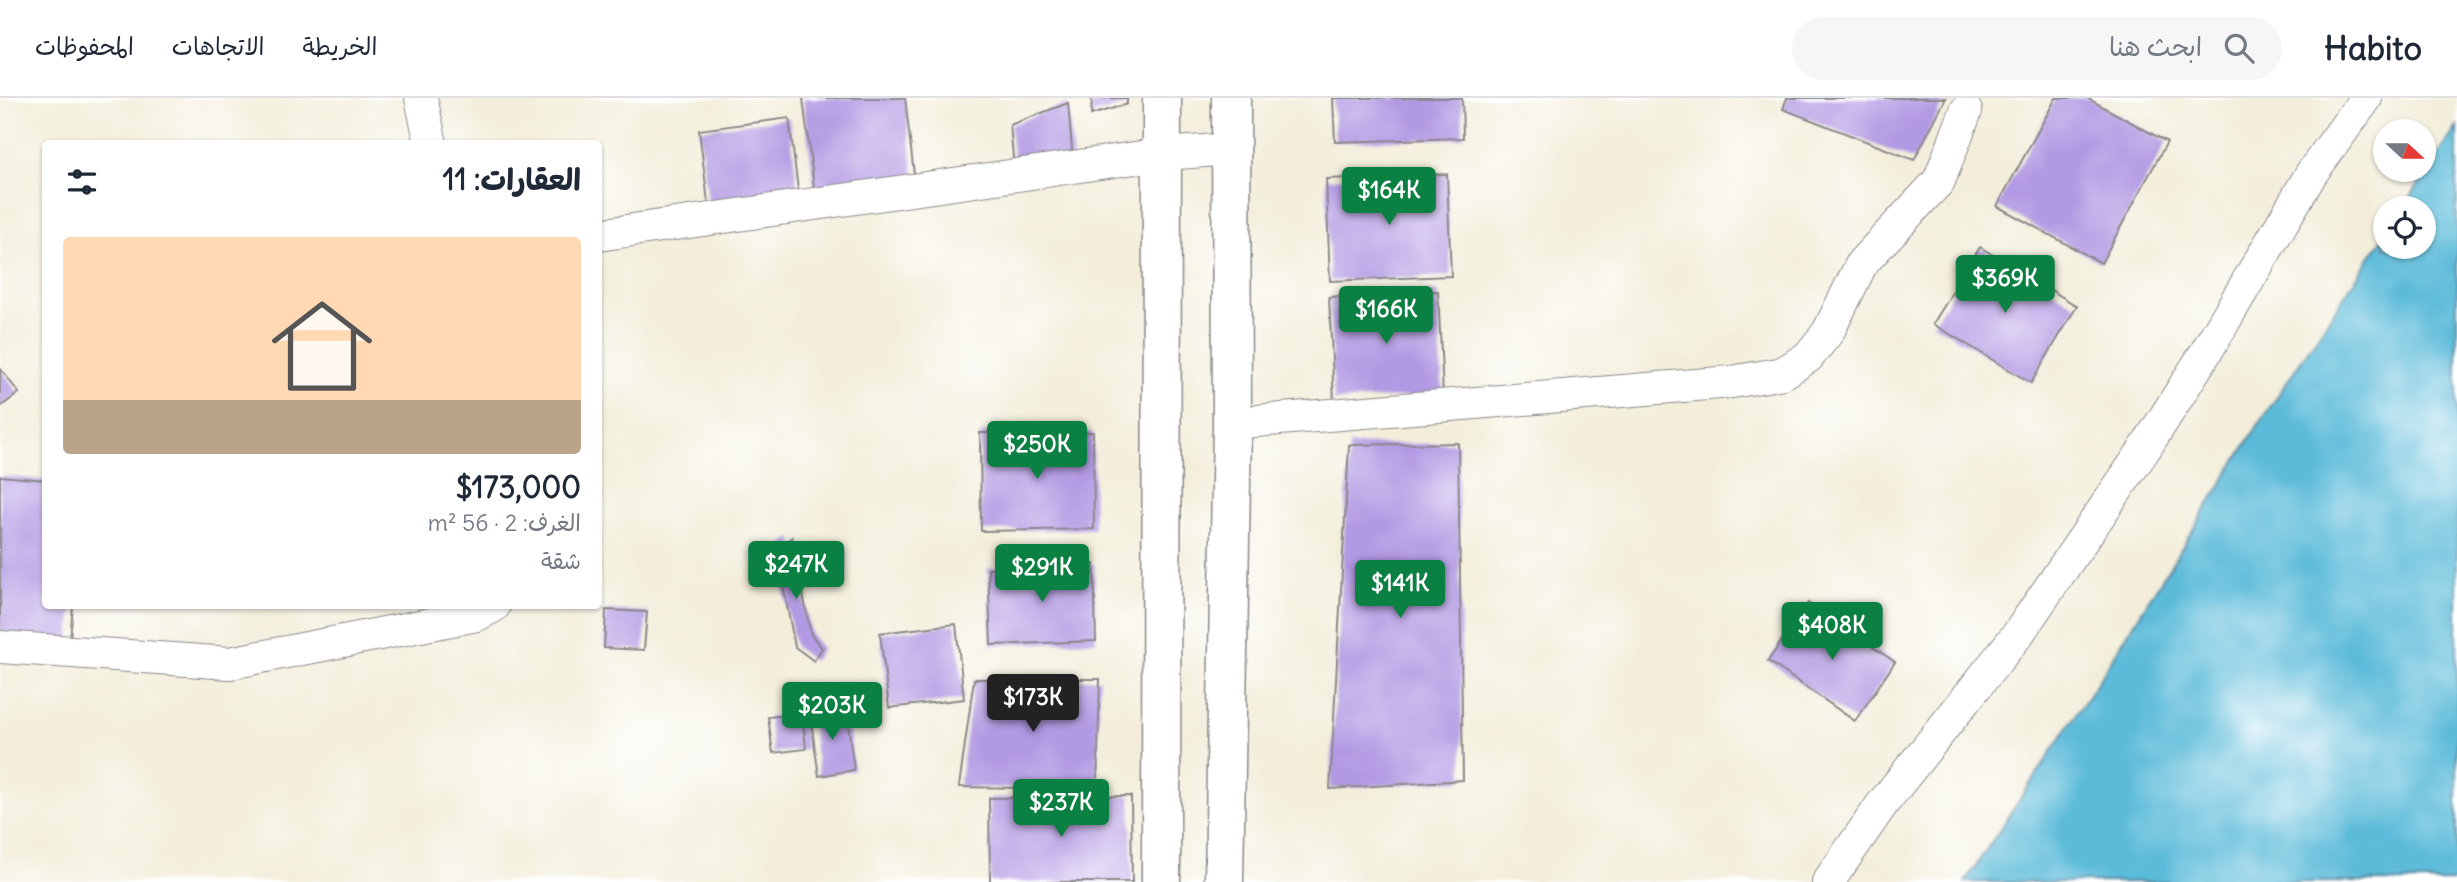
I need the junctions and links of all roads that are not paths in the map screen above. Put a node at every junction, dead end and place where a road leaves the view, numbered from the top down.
1 (421, 98) edge
2 (1162, 98) edge
3 (1231, 98) edge
4 (2366, 98) edge
5 (1966, 111) dead end
6 (430, 140) edge
7 (1232, 149) junction
8 (1163, 154) junction
9 (602, 234) edge
10 (1232, 423) junction
11 (488, 609) edge
12 (0, 647) edge
13 (1161, 882) edge
14 (1224, 882) edge
15 (1828, 882) edge

1 - 6 street
2 - 8 main road
3 - 7 main road
4 - 15 street
5 - 10 street
7 - 8 street
7 - 10 main road
8 - 9 street
8 - 13 main road
10 - 14 main road
11 - 12 street

